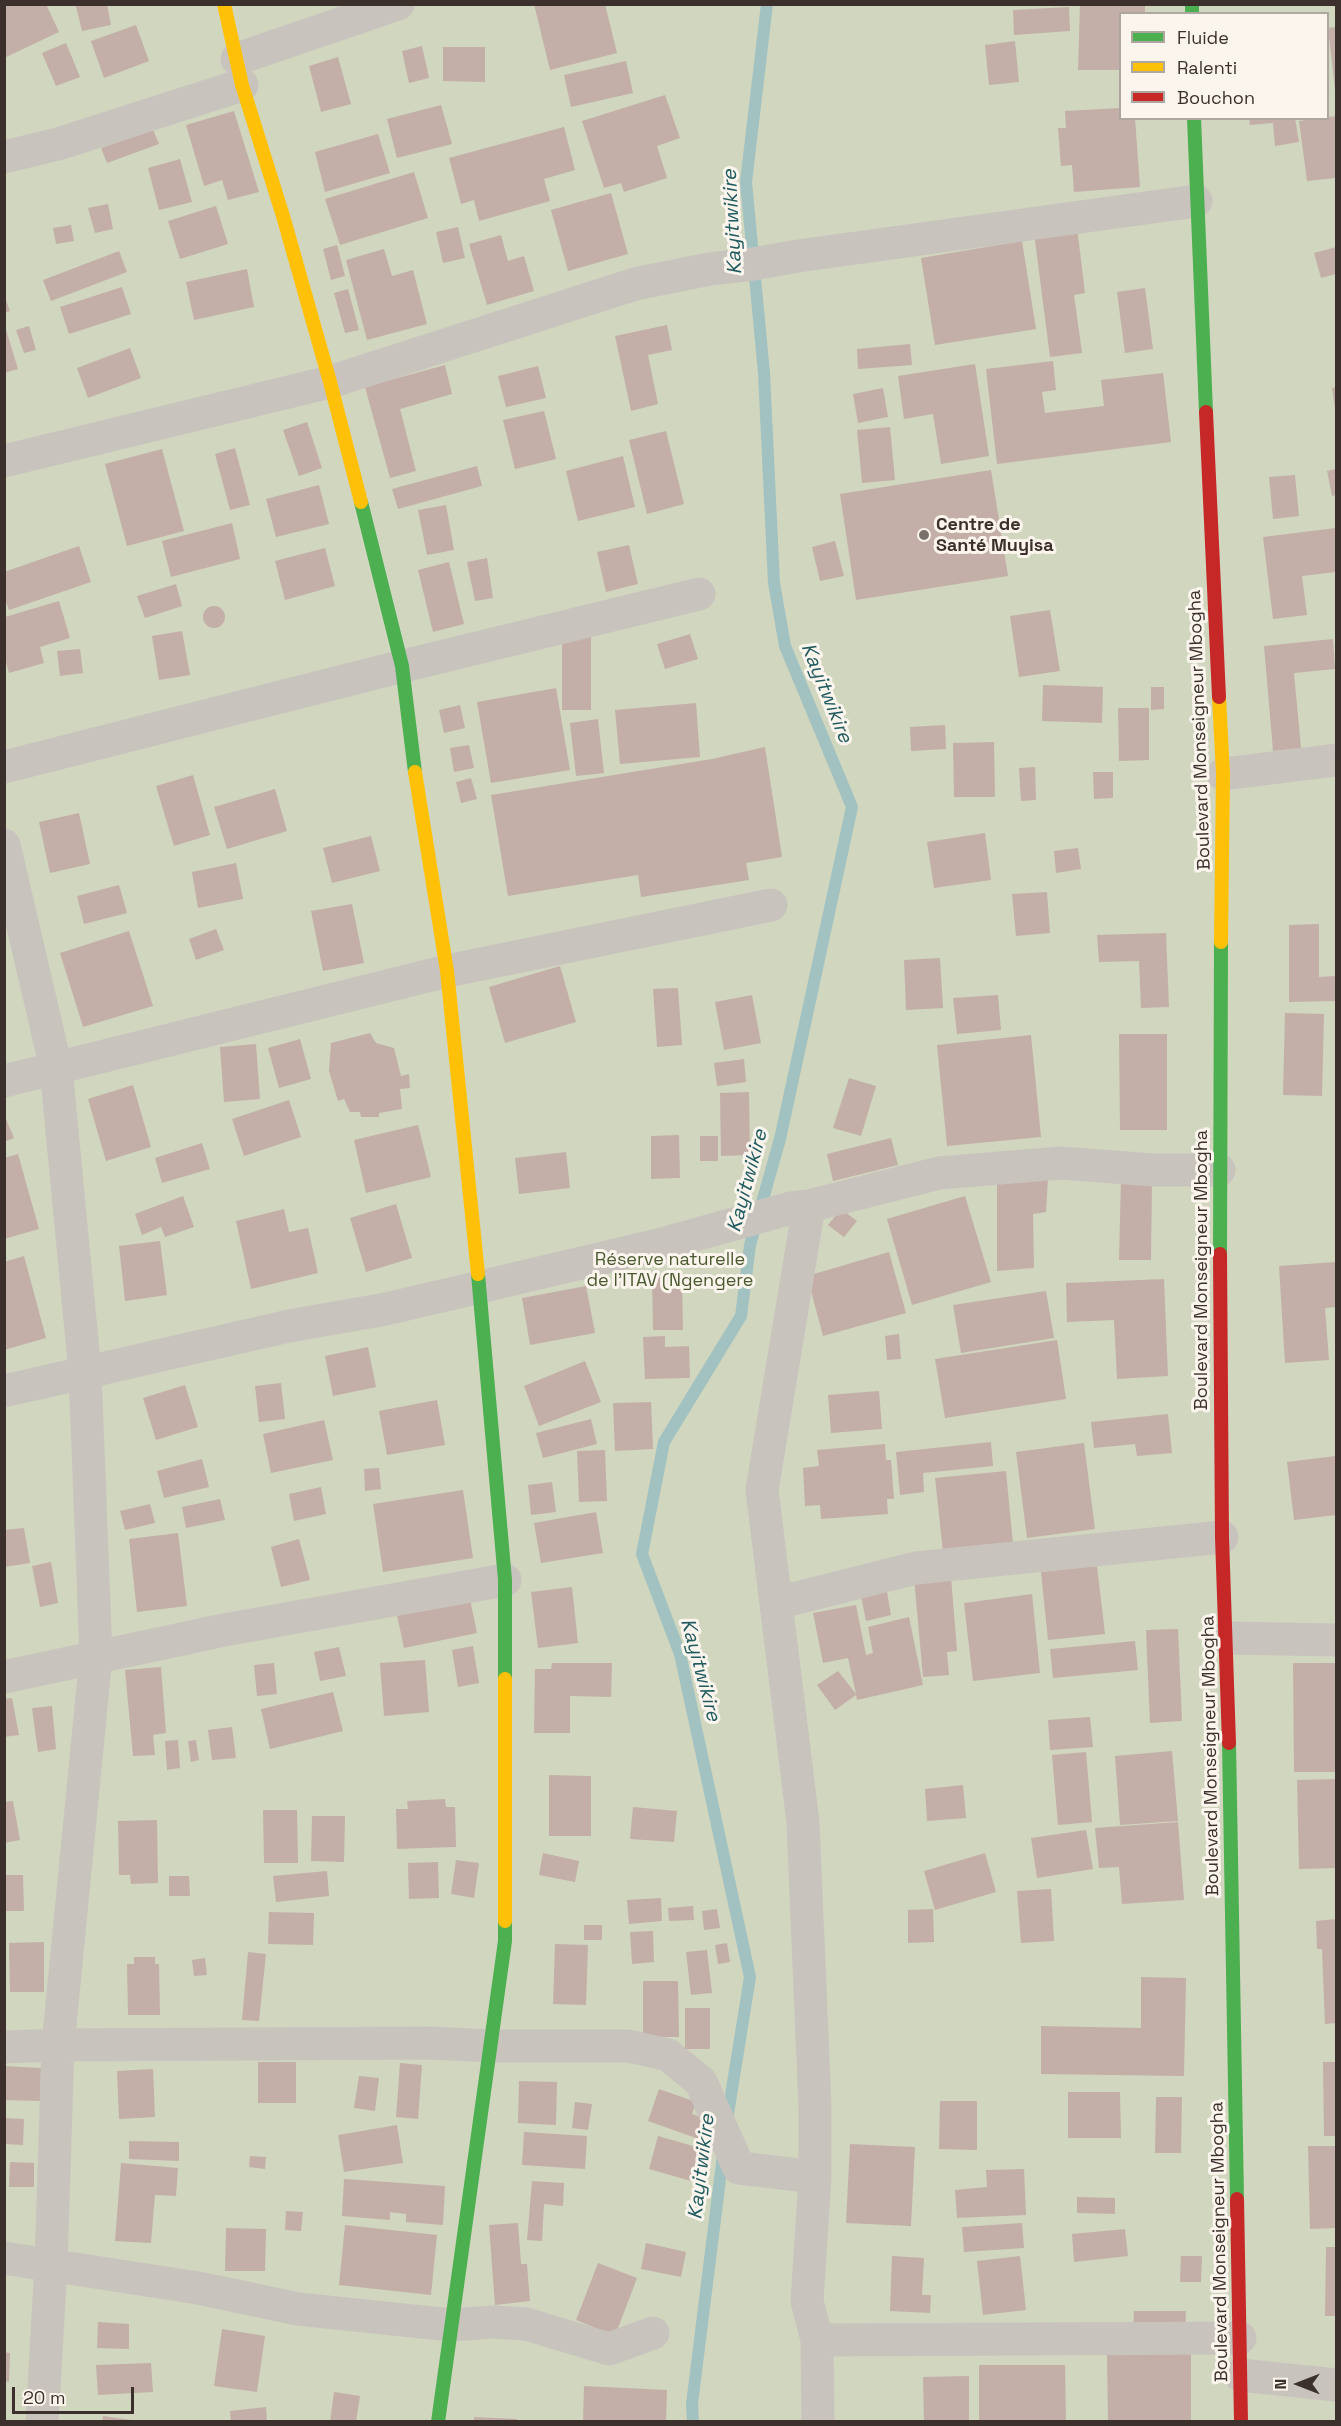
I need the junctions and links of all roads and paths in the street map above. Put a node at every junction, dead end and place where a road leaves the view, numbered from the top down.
1 (224, 4) edge
2 (398, 4) edge
3 (240, 72) junction
4 (1194, 120) edge
5 (4, 157) edge
6 (1196, 201) junction
7 (330, 382) junction
8 (4, 461) edge
9 (699, 594) dead end
10 (402, 666) junction
11 (1336, 760) edge
12 (4, 767) edge
13 (1223, 774) junction
14 (4, 845) edge
15 (771, 905) dead end
16 (447, 970) junction
17 (56, 1068) junction
18 (4, 1081) edge
19 (1219, 1170) junction
20 (800, 1207) junction
21 (480, 1287) junction
22 (85, 1372) junction
23 (4, 1391) edge
24 (1222, 1537) junction
25 (506, 1580) junction
26 (777, 1603) junction
27 (1227, 1638) junction
28 (1336, 1640) edge
29 (96, 1656) junction
30 (4, 1677) edge
31 (58, 2045) junction
32 (492, 2046) junction
33 (4, 2047) edge
34 (815, 2177) junction
35 (4, 2258) edge
36 (51, 2265) junction
37 (451, 2325) junction
38 (653, 2333) dead end
39 (1240, 2338) junction
40 (817, 2340) junction
41 (1240, 2376) junction
42 (1336, 2385) edge
43 (42, 2421) edge
44 (438, 2421) edge
45 (818, 2421) edge
46 (1241, 2421) edge

1 - 3 street
2 - 3 street
3 - 5 street
3 - 7 street
4 - 6 street, Boulevard Monseigneur Mbogha
6 - 7 street
6 - 13 street, Boulevard Monseigneur Mbogha
7 - 8 street
7 - 10 street
9 - 10 street
10 - 12 street
10 - 16 street
11 - 13 street
13 - 19 street, Boulevard Monseigneur Mbogha
14 - 17 street
15 - 16 street
16 - 17 street
16 - 21 street
17 - 18 street
17 - 22 street
19 - 20 street
19 - 24 street, Boulevard Monseigneur Mbogha
20 - 21 street
20 - 26 street
21 - 22 street
21 - 25 street
22 - 23 street
22 - 29 street
24 - 26 street
24 - 27 street, Boulevard Monseigneur Mbogha
25 - 29 street
25 - 32 street
26 - 34 street
27 - 28 street
27 - 39 street, Boulevard Monseigneur Mbogha
29 - 30 street
29 - 31 street
31 - 32 street
31 - 33 street
31 - 36 street
32 - 34 street
32 - 37 street
34 - 40 street
35 - 36 street
36 - 37 street
36 - 43 street
37 - 38 street
37 - 44 street
39 - 40 street
39 - 41 street, Boulevard Monseigneur Mbogha
40 - 45 street
41 - 42 street
41 - 46 street, Boulevard Monseigneur Mbogha

